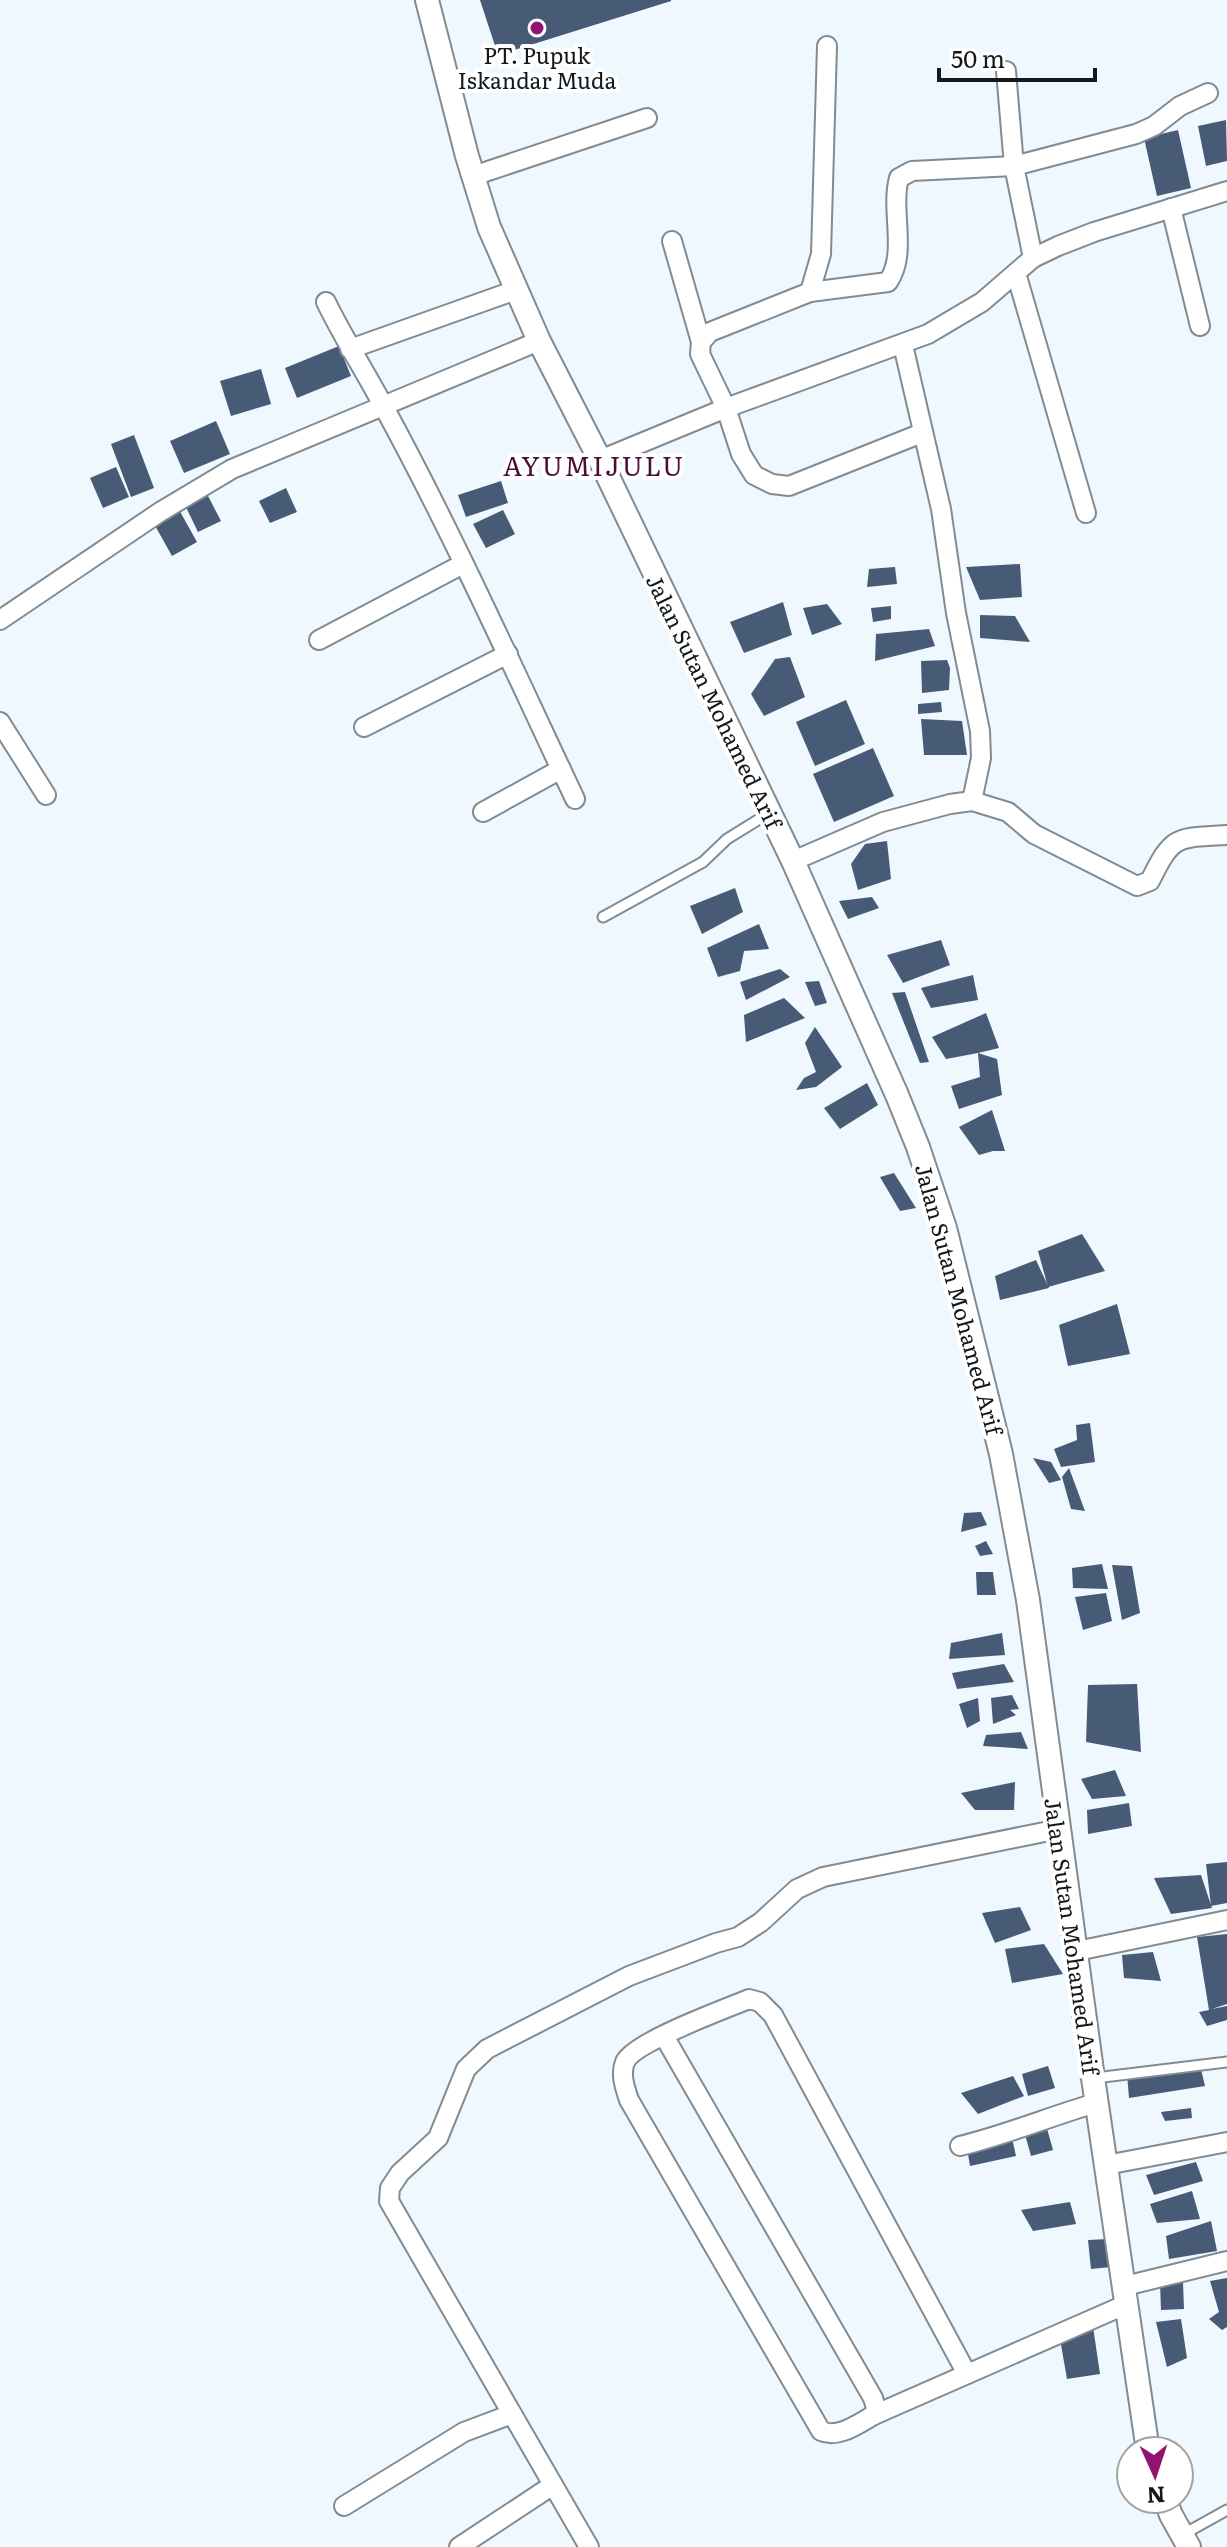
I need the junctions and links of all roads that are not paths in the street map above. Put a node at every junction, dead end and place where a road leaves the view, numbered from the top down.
1 (427, 0) edge
2 (827, 46) dead end
3 (1006, 71) dead end
4 (1208, 93) dead end
5 (647, 118) dead end
6 (1014, 166) junction
7 (473, 176) junction
8 (1227, 191) edge
9 (1171, 208) junction
10 (672, 241) dead end
11 (1033, 258) junction
12 (1016, 273) junction
13 (516, 290) junction
14 (810, 292) junction
15 (326, 302) dead end
16 (1200, 326) dead end
17 (539, 341) junction
18 (701, 342) junction
19 (903, 345) junction
20 (350, 349) junction
21 (385, 407) junction
22 (726, 408) junction
23 (922, 433) junction
24 (600, 460) junction
25 (1086, 513) dead end
26 (463, 564) junction
27 (0, 620) edge
28 (319, 640) dead end
29 (508, 654) junction
30 (0, 722) edge
31 (364, 727) dead end
32 (561, 769) junction
33 (46, 795) dead end
34 (575, 799) dead end
35 (972, 801) junction
36 (483, 812) dead end
37 (769, 813) junction
38 (1227, 835) edge
39 (793, 861) junction
40 (603, 917) dead end
41 (1059, 1829) junction
42 (1227, 1920) edge
43 (1077, 1951) junction
44 (664, 2036) junction
45 (1227, 2062) edge
46 (1093, 2078) junction
47 (1096, 2103) junction
48 (1227, 2142) edge
49 (960, 2146) dead end
50 (1106, 2165) junction
51 (1227, 2261) edge
52 (1126, 2295) junction
53 (967, 2374) junction
54 (512, 2414) junction
55 (874, 2415) junction
56 (1146, 2435) edge
57 (553, 2485) junction
58 (344, 2506) dead end
59 (1227, 2510) edge
60 (1173, 2515) edge
61 (1186, 2541) edge
62 (459, 2547) edge
63 (589, 2547) edge

1 - 7 street, Jalan Sutan Mohamed Arif
2 - 14 street
3 - 6 street
4 - 6 street
5 - 7 street
6 - 11 street
6 - 14 street
7 - 13 street, Jalan Sutan Mohamed Arif
8 - 9 street
9 - 11 street
9 - 16 street
10 - 18 street
11 - 12 street
12 - 19 street
12 - 25 street
13 - 17 street, Jalan Sutan Mohamed Arif
13 - 20 street
14 - 18 street
15 - 20 street
17 - 21 street
17 - 24 street, Jalan Sutan Mohamed Arif
18 - 22 street
19 - 22 street
19 - 23 street
20 - 21 street
21 - 26 street
21 - 27 street
22 - 23 street
22 - 24 street
23 - 35 street
24 - 37 street, Jalan Sutan Mohamed Arif
26 - 28 street
26 - 29 street
29 - 31 street
29 - 32 street
30 - 33 street
32 - 34 street
32 - 36 street
35 - 38 street
35 - 39 street
37 - 39 street, Jalan Sutan Mohamed Arif
37 - 40 lane
39 - 41 street, Jalan Sutan Mohamed Arif
41 - 43 street, Jalan Sutan Mohamed Arif
41 - 54 street
42 - 43 street
43 - 46 street, Jalan Sutan Mohamed Arif
44 - 53 street
44 - 55 street
44 - 55 street
45 - 46 lane
46 - 47 street, Jalan Sutan Mohamed Arif
47 - 49 street
47 - 50 street, Jalan Sutan Mohamed Arif
48 - 50 street
50 - 52 street, Jalan Sutan Mohamed Arif
51 - 52 street
52 - 53 street
52 - 56 street, Jalan Sutan Mohamed Arif
53 - 55 street
54 - 57 street
54 - 58 street
57 - 62 street
57 - 63 street
59 - 61 lane
60 - 61 street

